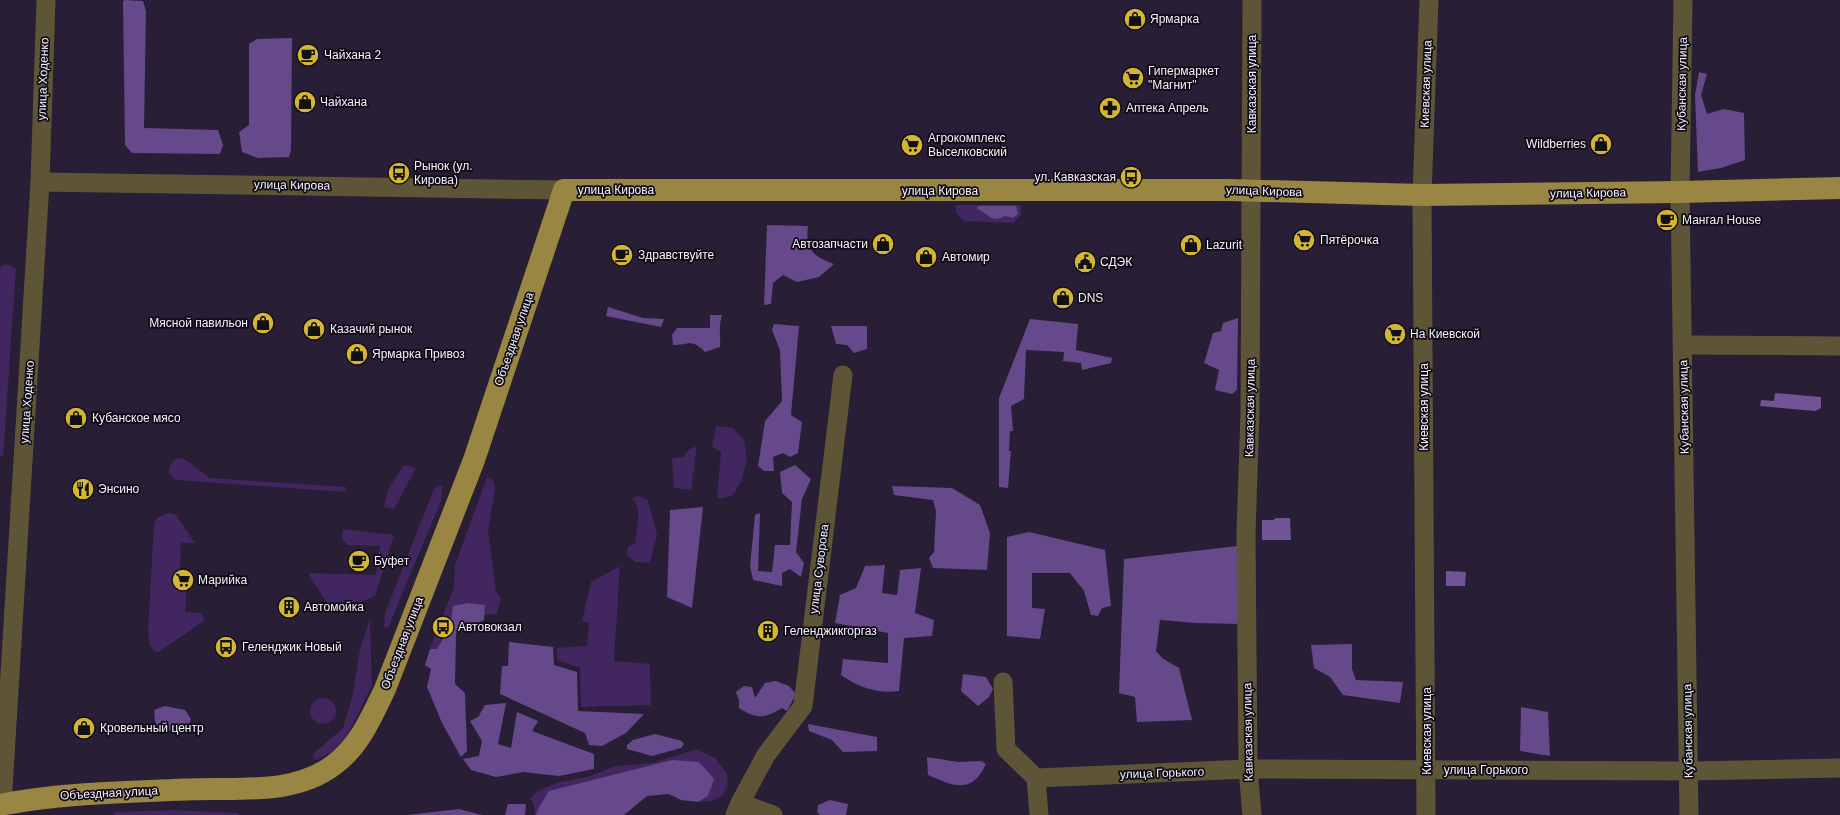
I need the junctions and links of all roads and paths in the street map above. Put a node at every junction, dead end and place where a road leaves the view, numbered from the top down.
1 (46, 0) edge
2 (1252, 0) edge
3 (1429, 0) edge
4 (1683, 0) edge
5 (40, 182) junction
6 (1840, 188) edge
7 (564, 190) junction
8 (1252, 191) junction
9 (1680, 192) junction
10 (1422, 195) junction
11 (1683, 345) junction
12 (1840, 346) edge
13 (843, 375) dead end
14 (1004, 682) dead end
15 (1840, 768) edge
16 (1248, 769) junction
17 (1427, 770) junction
18 (1689, 771) junction
19 (1036, 778) junction
20 (1, 805) edge
21 (737, 809) edge
22 (773, 815) edge
23 (1039, 815) edge
24 (1252, 815) edge
25 (1426, 815) edge
26 (1689, 815) edge

1 - 5 street, улица Ходенко
2 - 8 street, Кавказская улица
3 - 10 street, Киевская улица
4 - 9 street, Кубанская улица
5 - 7 street, улица Кирова
5 - 20 street, улица Ходенко
6 - 9 main road, улица Кирова
7 - 8 main road, улица Кирова
7 - 20 main road, Объездная улица
8 - 10 main road, улица Кирова
8 - 16 street, Кавказская улица
9 - 10 main road, улица Кирова
9 - 11 street, Кубанская улица
10 - 17 street, Киевская улица
11 - 12 street
11 - 18 street, Кубанская улица
13 - 21 street, улица Суворова
14 - 19 street
15 - 18 street, улица Горького
16 - 17 street, улица Горького
16 - 19 street, улица Горького
16 - 24 street, Кавказская улица
17 - 18 street, улица Горького
17 - 25 street, Киевская улица
18 - 26 street, Кубанская улица
19 - 23 street
21 - 22 street

